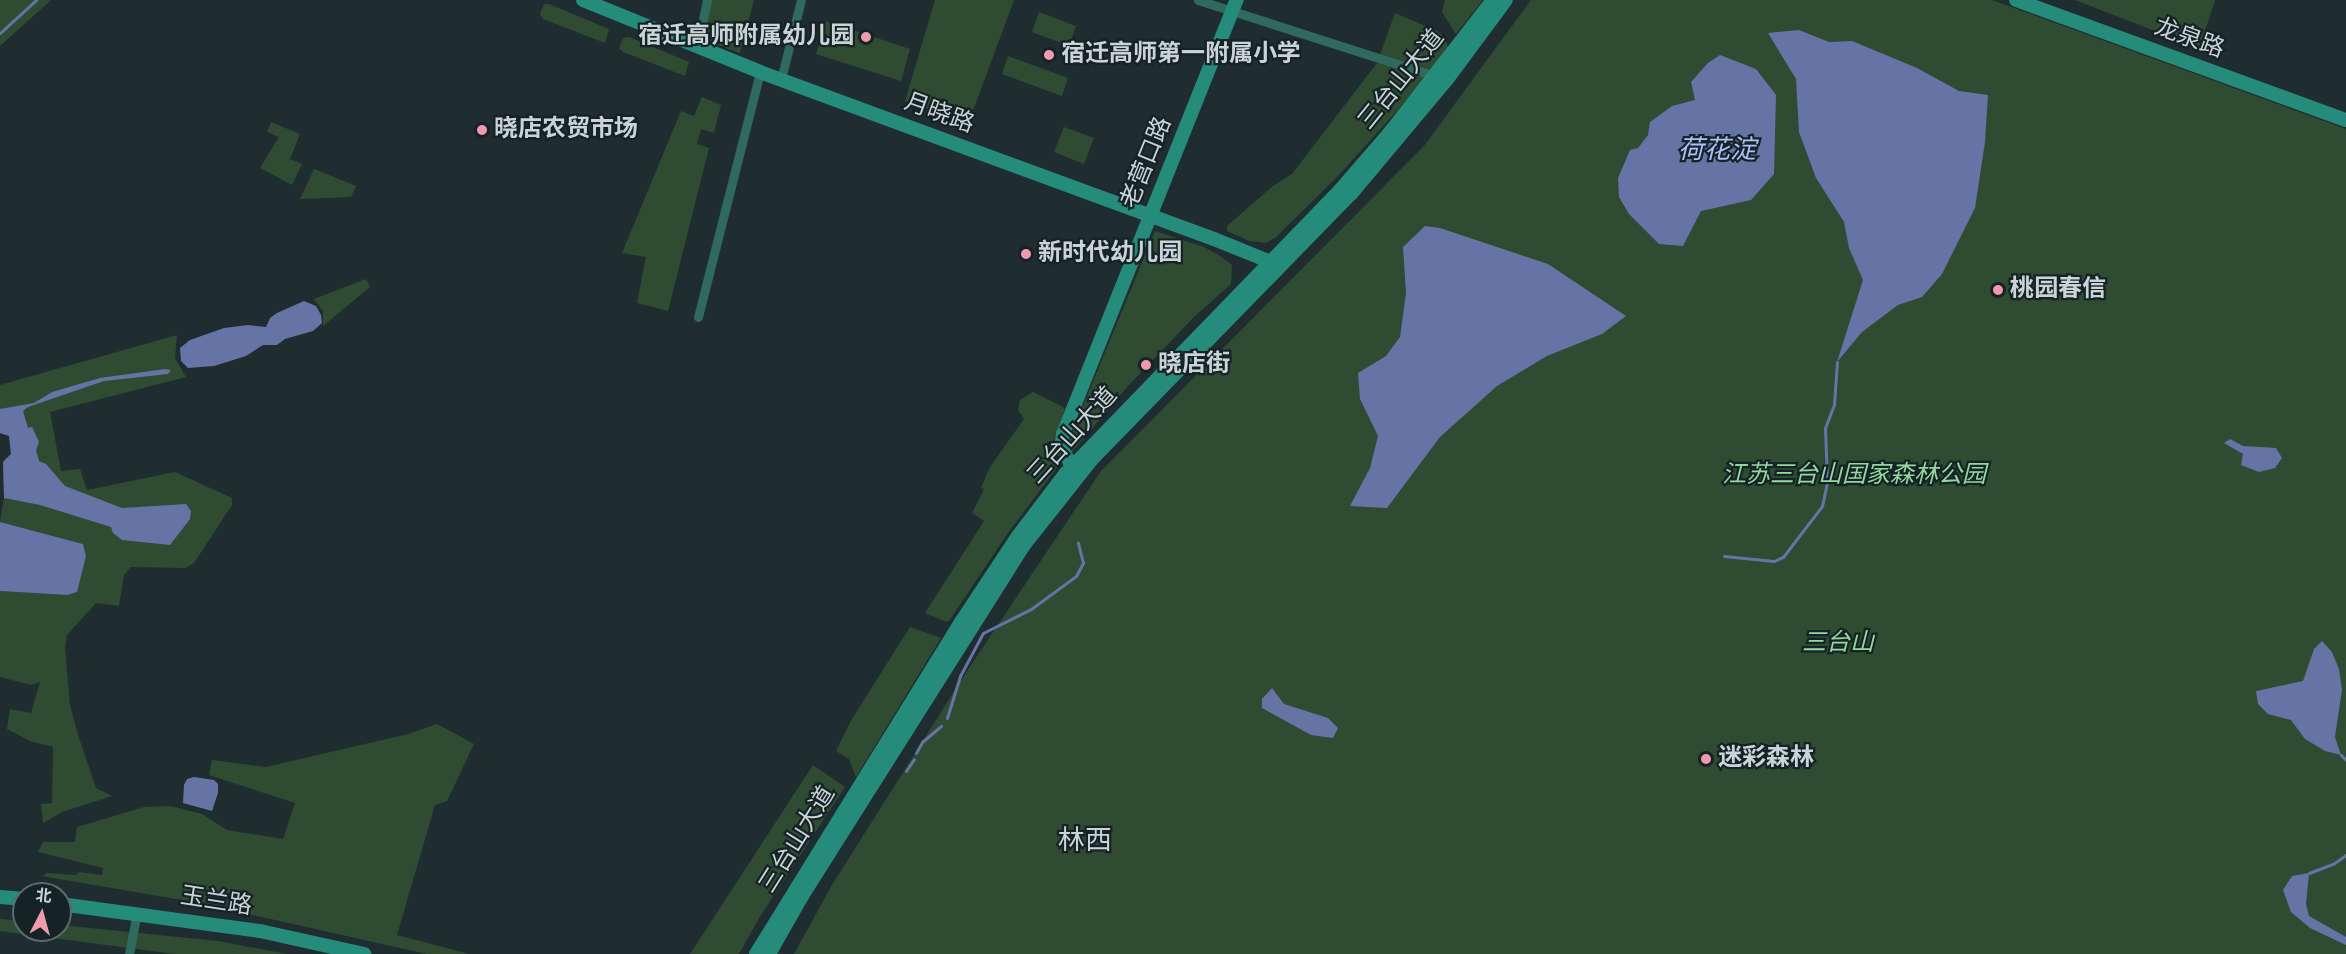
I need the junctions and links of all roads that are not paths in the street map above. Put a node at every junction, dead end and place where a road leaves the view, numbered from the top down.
1 (583, 0) edge
2 (707, 0) edge
3 (801, 0) edge
4 (1198, 0) edge
5 (1493, 0) edge
6 (1506, 0) edge
7 (2016, 0) edge
8 (1235, 5) edge
9 (697, 46) junction
10 (760, 72) junction
11 (1441, 77) junction
12 (781, 79) junction
13 (2346, 120) edge
14 (1150, 216) junction
15 (1275, 266) junction
16 (698, 317) dead end
17 (1077, 470) junction
18 (72, 906) edge
19 (72, 912) edge
20 (136, 916) junction
21 (129, 954) edge
22 (336, 954) edge
23 (364, 954) edge
24 (756, 954) edge
25 (769, 954) edge

1 - 9 street, 月晓路
2 - 9 street
3 - 12 street
4 - 8 street
5 - 11 street, 三台山大道
6 - 11 street, 三台山大道
7 - 13 street, 龙泉路
8 - 11 street
8 - 14 street, 老营口路
9 - 10 street, 月晓路
10 - 12 street, 月晓路
10 - 16 street
11 - 15 street, 三台山大道
12 - 14 street, 月晓路
14 - 15 street, 月晓路
14 - 17 street, 老营口路
15 - 17 street, 三台山大道
17 - 24 street, 三台山大道
17 - 25 street, 三台山大道
18 - 20 street, 玉兰路
19 - 20 street, 玉兰路
20 - 21 street
20 - 22 street, 玉兰路
20 - 23 street, 玉兰路

